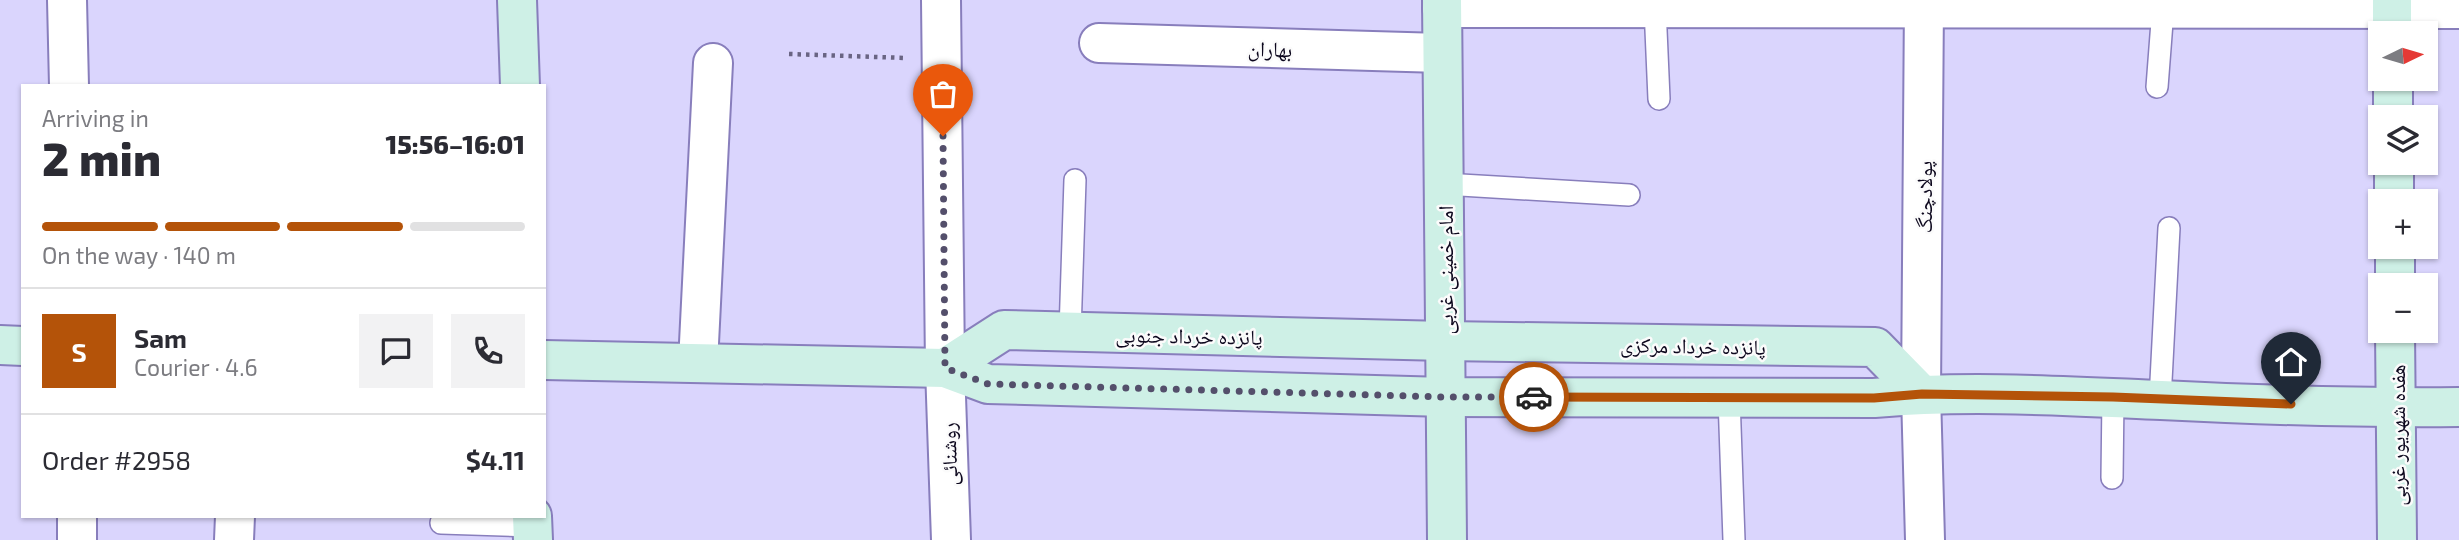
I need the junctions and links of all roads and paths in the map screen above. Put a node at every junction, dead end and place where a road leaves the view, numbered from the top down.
1 (67, 0) edge
2 (517, 0) edge
3 (942, 0) edge
4 (1442, 4) edge
5 (1924, 4) edge
6 (2060, 4) edge
7 (1655, 7) junction
8 (2163, 9) junction
9 (2459, 9) edge
10 (2392, 14) edge
11 (1099, 43) dead end
12 (789, 54) dead end
13 (1441, 54) junction
14 (942, 59) junction
15 (713, 63) dead end
16 (69, 84) edge
17 (520, 84) edge
18 (2157, 87) dead end
19 (1659, 99) dead end
20 (1075, 180) dead end
21 (1444, 184) junction
22 (1629, 195) dead end
23 (2169, 228) dead end
24 (1070, 332) junction
25 (1445, 341) junction
26 (2395, 343) edge
27 (0, 345) edge
28 (21, 346) edge
29 (546, 360) edge
30 (698, 363) junction
31 (945, 368) junction
32 (1922, 394) junction
33 (1445, 397) junction
34 (2113, 397) junction
35 (1729, 398) junction
36 (2160, 400) junction
37 (2459, 407) edge
38 (2396, 408) junction
39 (2112, 478) dead end
40 (77, 518) edge
41 (235, 518) edge
42 (441, 523) dead end
43 (533, 527) edge
44 (77, 540) edge
45 (234, 540) edge
46 (951, 540) edge
47 (1447, 540) edge
48 (1734, 540) edge
49 (1925, 540) edge
50 (2396, 540) edge

1 - 16 street
2 - 17 street
3 - 14 street, روشنائی
4 - 7 street
4 - 13 street, امام خمینی غربی
5 - 6 street
5 - 7 street
5 - 32 street, پولادچنگ
6 - 8 street
7 - 19 lane
8 - 10 street
8 - 18 lane
9 - 10 street
11 - 13 street, بهاران
12 - 14 path
13 - 21 street, امام خمینی غربی
14 - 31 street, روشنائی
15 - 30 street
20 - 24 lane
21 - 22 lane
21 - 25 street, امام خمینی غربی
23 - 36 lane
24 - 25 street, پانزده خرداد جنوبی
24 - 31 street, پانزده خرداد جنوبی
25 - 32 street, پانزده خرداد مرکزی
25 - 33 street, امام خمینی غربی
26 - 38 street, هفده شهریور غربی
27 - 28 street
29 - 30 street
30 - 31 street
31 - 33 street
31 - 46 street, روشنائی
32 - 34 street
32 - 35 street
32 - 49 street, پولادچنگ
33 - 35 street
33 - 47 street, امام خمینی غربی
34 - 36 street
34 - 39 lane
35 - 48 lane
36 - 38 street
37 - 38 street
38 - 50 street, هفده شهریور غربی
40 - 44 street
41 - 45 street
42 - 43 lane

